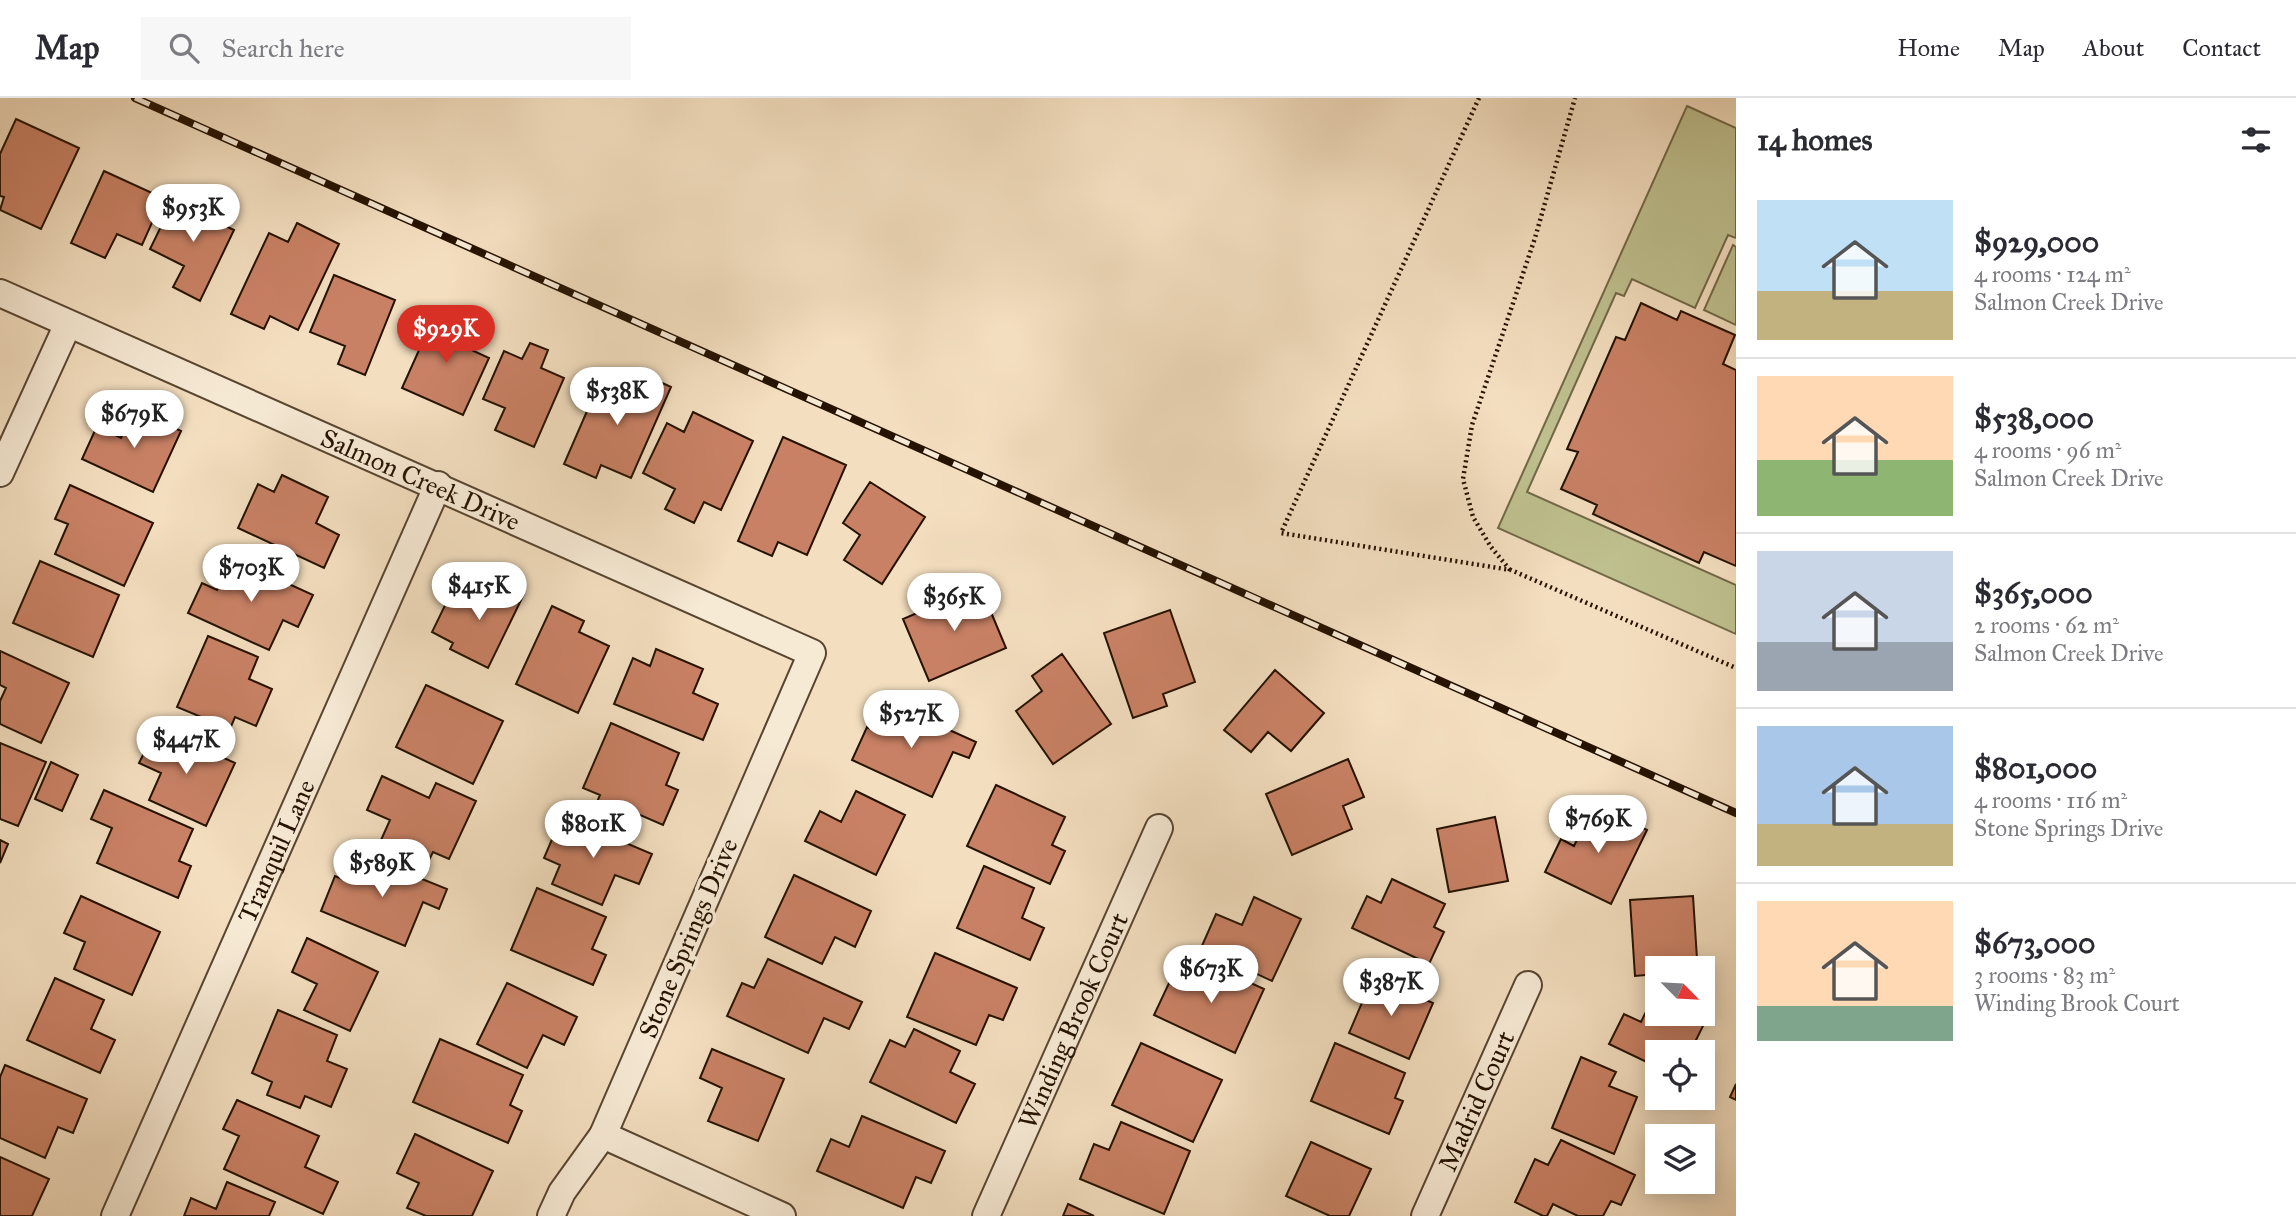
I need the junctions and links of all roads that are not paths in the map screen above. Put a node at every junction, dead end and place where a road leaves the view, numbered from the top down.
1 (0, 293) edge
2 (68, 324) junction
3 (0, 473) edge
4 (438, 485) junction
5 (812, 653) joint
6 (1159, 828) dead end
7 (1528, 985) dead end
8 (603, 1135) junction
9 (115, 1216) edge
10 (551, 1216) edge
11 (782, 1216) edge
12 (986, 1216) edge
13 (1425, 1216) edge

1 - 2 street, Salmon Creek Drive
2 - 3 street
2 - 4 street, Salmon Creek Drive
4 - 5 street, Salmon Creek Drive
4 - 9 street, Tranquil Lane
5 - 8 street, Stone Springs Drive
6 - 12 street, Winding Brook Court
7 - 13 street, Madrid Court
8 - 10 street, Stone Springs Drive
8 - 11 street

